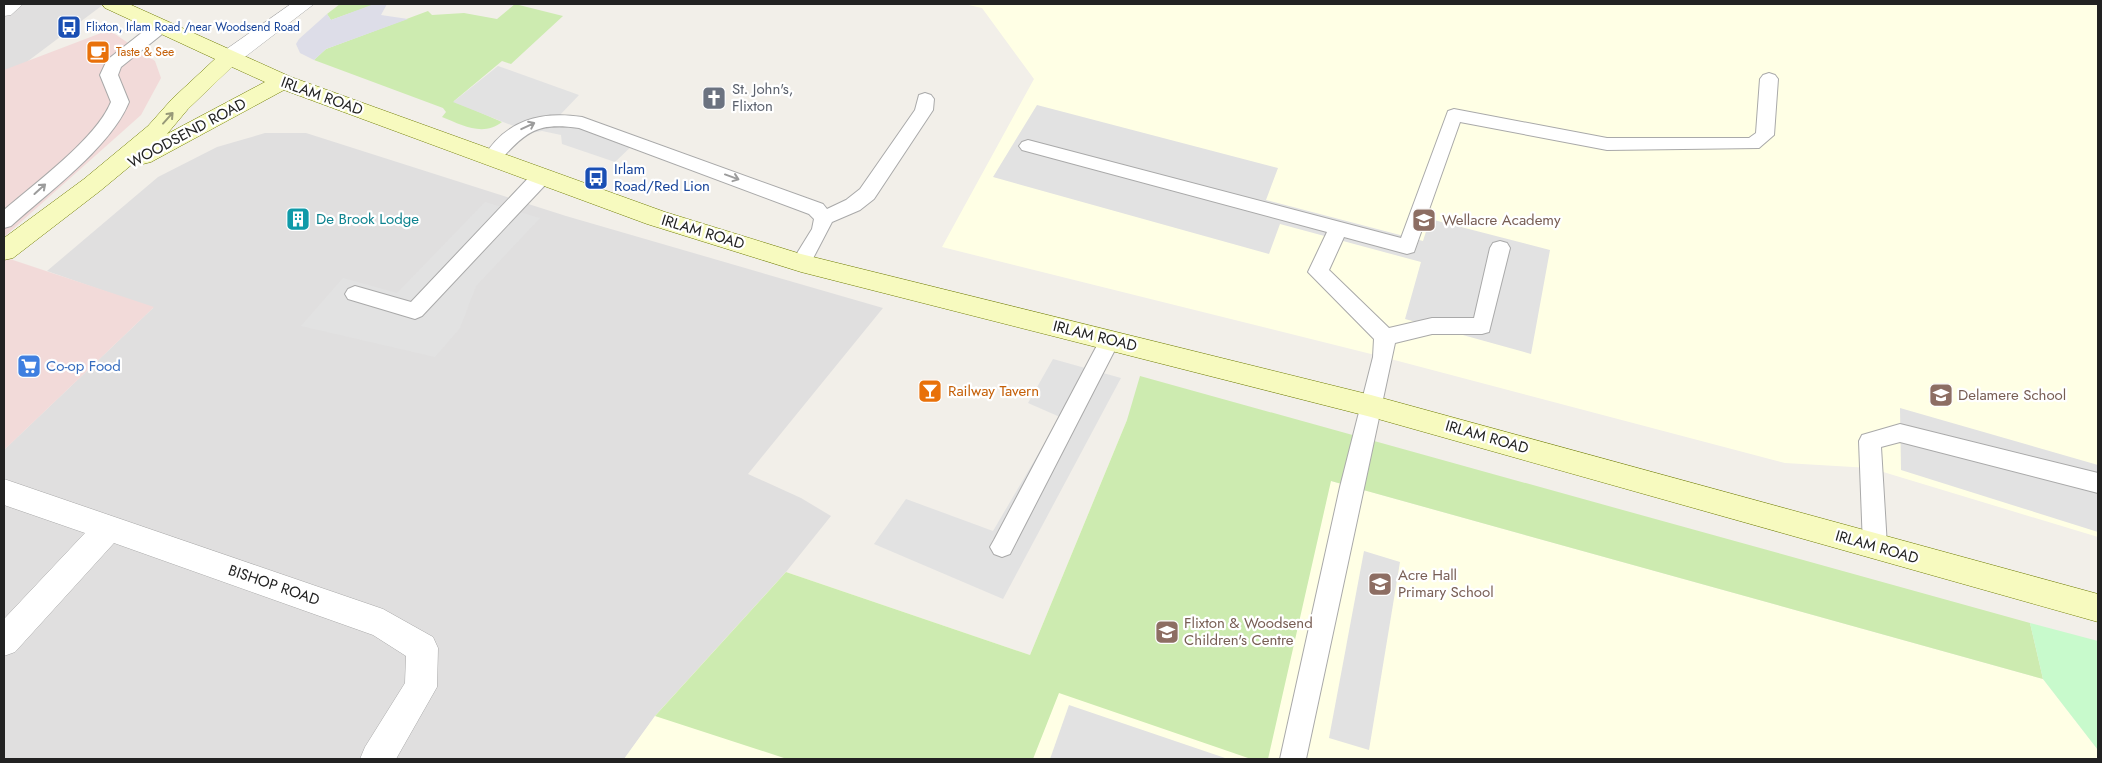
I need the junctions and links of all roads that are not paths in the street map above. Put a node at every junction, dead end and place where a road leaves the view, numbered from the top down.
1 (13, 4) edge
2 (112, 4) edge
3 (304, 4) edge
4 (4, 10) edge
5 (160, 27) junction
6 (230, 58) junction
7 (1769, 79) dead end
8 (283, 82) junction
9 (925, 99) dead end
10 (1028, 146) dead end
11 (492, 158) junction
12 (541, 177) junction
13 (92, 185) junction
14 (824, 218) junction
15 (4, 221) edge
16 (1338, 228) junction
17 (1500, 248) dead end
18 (4, 251) edge
19 (801, 263) junction
20 (355, 294) dead end
21 (1385, 337) junction
22 (1110, 340) junction
23 (1371, 406) junction
24 (2098, 483) edge
25 (4, 492) edge
26 (109, 528) junction
27 (1875, 546) junction
28 (1002, 547) dead end
29 (2098, 608) edge
30 (4, 641) edge
31 (377, 759) edge
32 (1293, 759) edge

1 - 4 street
2 - 5 street, IRLAM ROAD
3 - 6 street
5 - 6 street, IRLAM ROAD
15 -> 5 lane
6 - 8 street, IRLAM ROAD
13 -> 6 street, WOODSEND ROAD
7 - 16 lane
8 - 11 street, IRLAM ROAD
8 - 13 street, WOODSEND ROAD
9 - 14 lane
10 - 16 lane
11 - 12 street, IRLAM ROAD
11 -> 14 lane
12 - 19 street, IRLAM ROAD
12 - 20 lane
13 - 18 street, WOODSEND ROAD
14 - 19 lane
16 - 21 lane
17 - 21 lane
19 - 22 street, IRLAM ROAD
21 - 23 lane
22 - 23 street, IRLAM ROAD
22 - 28 lane
23 - 27 street, IRLAM ROAD
23 - 32 lane
24 - 27 lane
25 - 26 street, BISHOP ROAD
26 - 30 street
26 - 31 street, BISHOP ROAD
27 - 29 street, IRLAM ROAD

